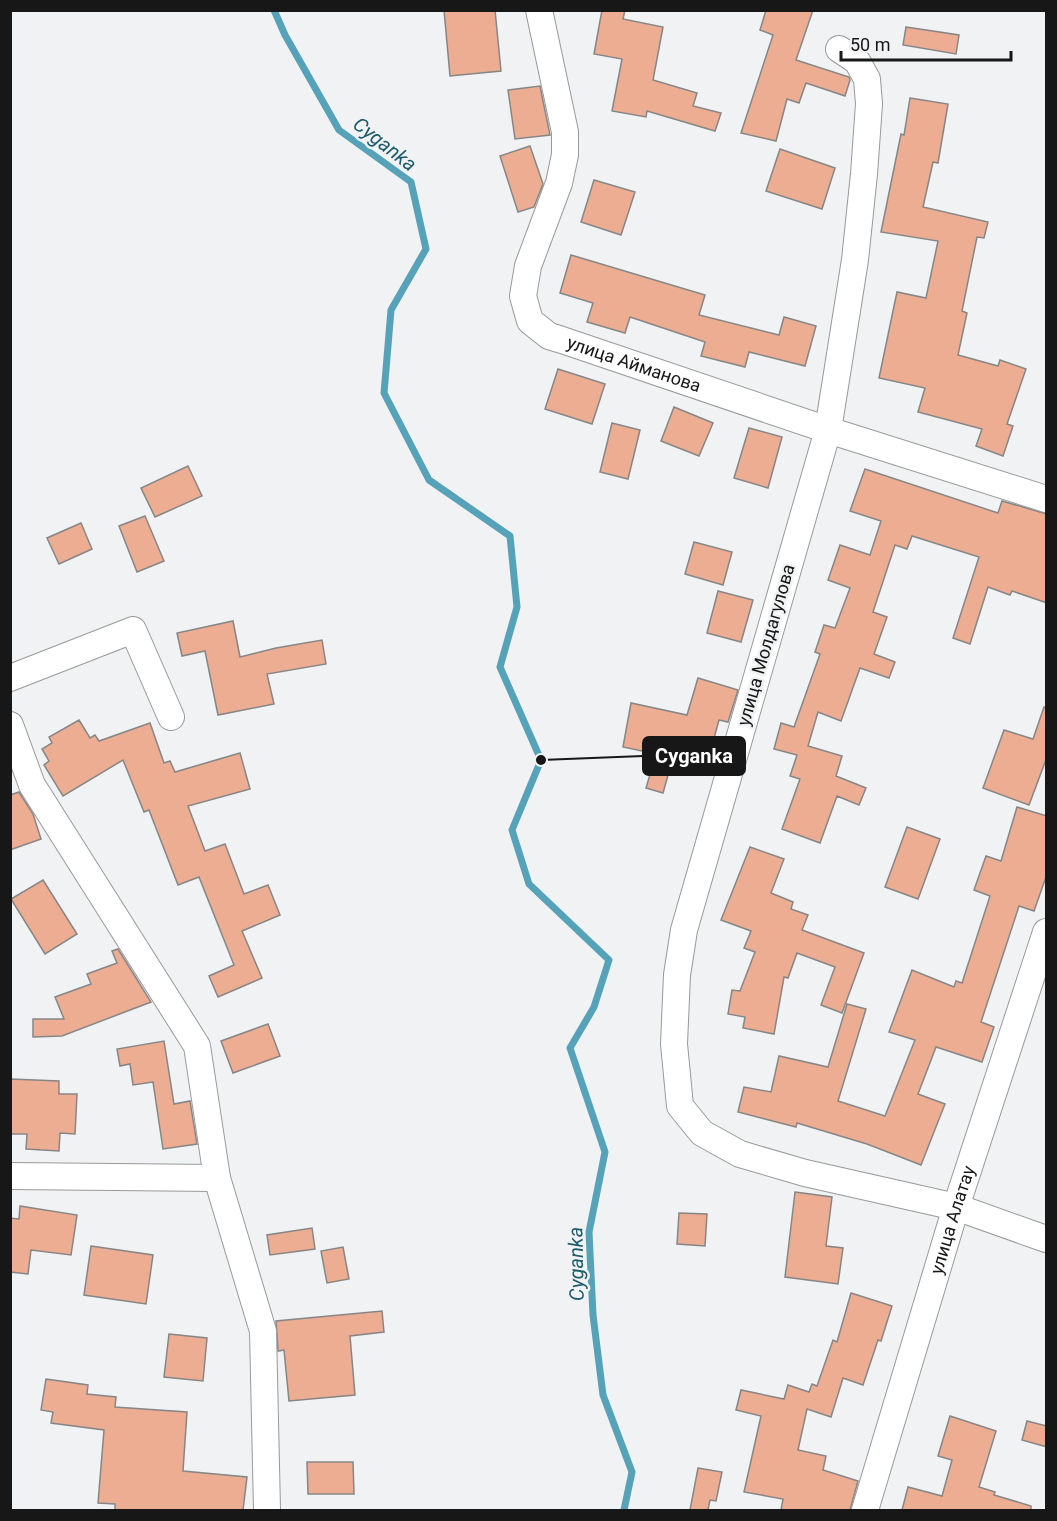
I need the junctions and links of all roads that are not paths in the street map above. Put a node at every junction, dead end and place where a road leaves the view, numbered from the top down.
1 (538, 10) edge
2 (839, 49) dead end
3 (828, 430) junction
4 (1047, 500) edge
5 (10, 678) edge
6 (171, 717) dead end
7 (10, 724) edge
8 (1047, 932) edge
9 (10, 1176) edge
10 (217, 1178) junction
11 (956, 1208) junction
12 (1047, 1239) edge
13 (267, 1510) edge
14 (866, 1510) edge

1 - 3 street, улица Айманова
2 - 3 street, улица Молдагулова
3 - 4 street, улица Айманова
3 - 11 street, улица Молдагулова
5 - 6 street
7 - 10 street
8 - 11 street, улица Алатау
9 - 10 street
10 - 13 street
11 - 12 street, улица Молдагулова
11 - 14 street, улица Алатау

